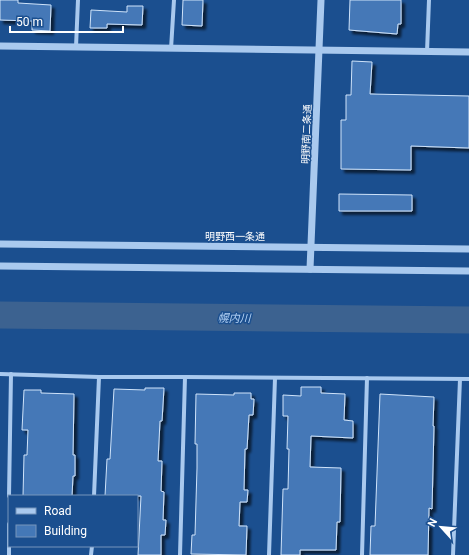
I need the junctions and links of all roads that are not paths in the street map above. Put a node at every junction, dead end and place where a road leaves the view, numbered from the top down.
1 (78, 0) edge
2 (174, 0) edge
3 (321, 0) edge
4 (429, 0) edge
5 (0, 46) edge
6 (76, 47) junction
7 (171, 49) junction
8 (319, 50) junction
9 (427, 52) junction
10 (469, 52) edge
11 (0, 244) edge
12 (312, 247) junction
13 (469, 249) edge
14 (0, 266) edge
15 (310, 269) junction
16 (469, 271) edge
17 (0, 374) edge
18 (11, 374) junction
19 (99, 377) junction
20 (185, 377) junction
21 (275, 378) junction
22 (368, 378) junction
23 (460, 379) junction
24 (469, 379) edge
25 (9, 495) edge
26 (94, 495) edge
27 (180, 555) edge
28 (269, 555) edge
29 (362, 555) edge
30 (453, 555) edge

1 - 6 street
2 - 7 street
3 - 8 street, 明野南二条通
4 - 9 street
5 - 6 street
6 - 7 street
7 - 8 street
8 - 9 street
8 - 12 street, 明野南二条通
9 - 10 street
11 - 12 street, 明野西一条通
12 - 13 street, 明野西一条通
12 - 15 street, 明野南二条通
14 - 15 street
15 - 16 street
17 - 18 street
18 - 19 street
18 - 25 street
19 - 20 street
19 - 26 street
20 - 21 street
20 - 27 street
21 - 22 street
21 - 28 street
22 - 23 street
22 - 29 street
23 - 24 street
23 - 30 street

